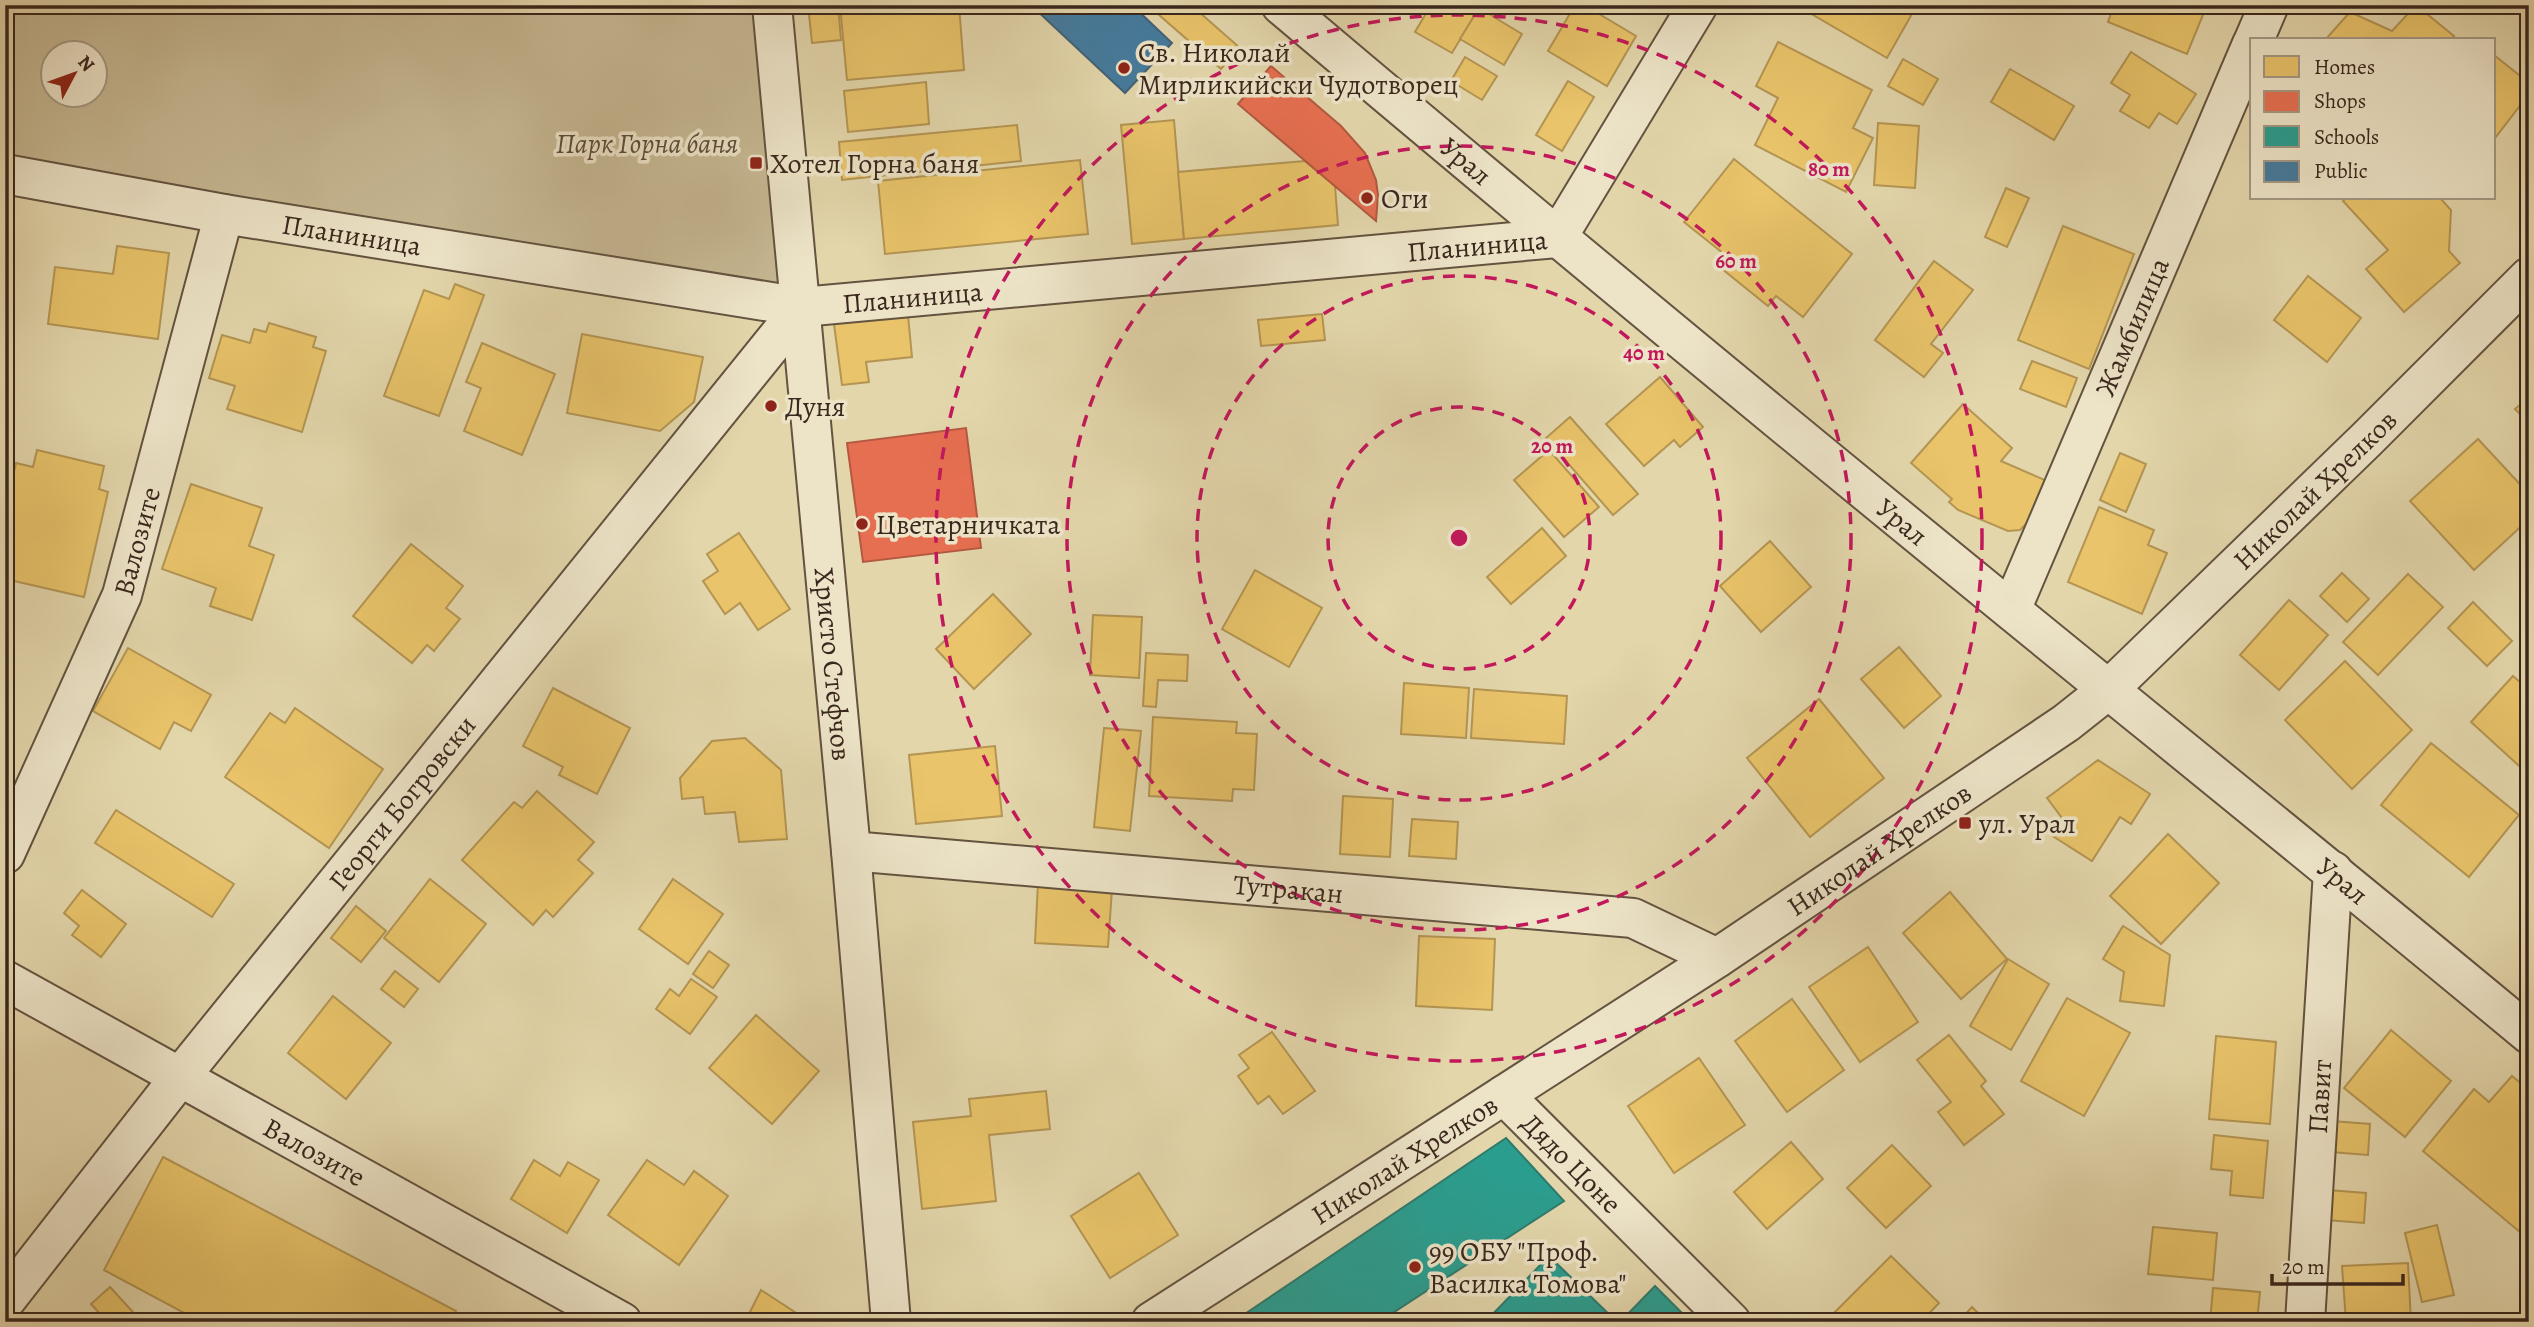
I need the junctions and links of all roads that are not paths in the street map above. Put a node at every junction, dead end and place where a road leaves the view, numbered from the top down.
1 (772, 5) edge
2 (1281, 5) edge
3 (1698, 5) edge
4 (2269, 5) edge
5 (2255, 38) edge
6 (2250, 49) edge
7 (5, 174) edge
8 (224, 214) junction
9 (1557, 238) junction
10 (2529, 277) edge
11 (802, 307) junction
12 (2011, 610) junction
13 (2109, 689) junction
14 (851, 851) junction
15 (5, 854) edge
16 (2333, 871) junction
17 (1717, 958) junction
18 (5, 980) edge
19 (2529, 1034) edge
20 (180, 1077) junction
21 (1504, 1094) junction
22 (5, 1301) edge
23 (622, 1322) edge
24 (891, 1322) edge
25 (1151, 1322) edge
26 (1731, 1322) edge
27 (2305, 1322) edge

1 - 11 street, Христо Стефчов
2 - 9 street, Урал
3 - 9 street, Планиница
4 - 5 street, Жамбилица
6 - 12 street, Жамбилица
7 - 8 street, Планиница
8 - 11 street, Планиница
8 - 15 street, Валозите
9 - 11 street, Планиница
9 - 12 street, Урал
10 - 13 street, Николай Хрелков
11 - 14 street, Христо Стефчов
11 - 20 street, Георги Богровски
12 - 13 street, Урал
13 - 16 street, Урал
13 - 17 street, Николай Хрелков
14 - 17 street, Тутракан
14 - 24 street, Христо Стефчов
16 - 19 street, Урал
16 - 27 street, Павит
17 - 21 street, Николай Хрелков
18 - 20 street, Валозите
20 - 22 street, Георги Богровски
20 - 23 street, Валозите
21 - 25 street, Николай Хрелков
21 - 26 street, Дядо Цоне

